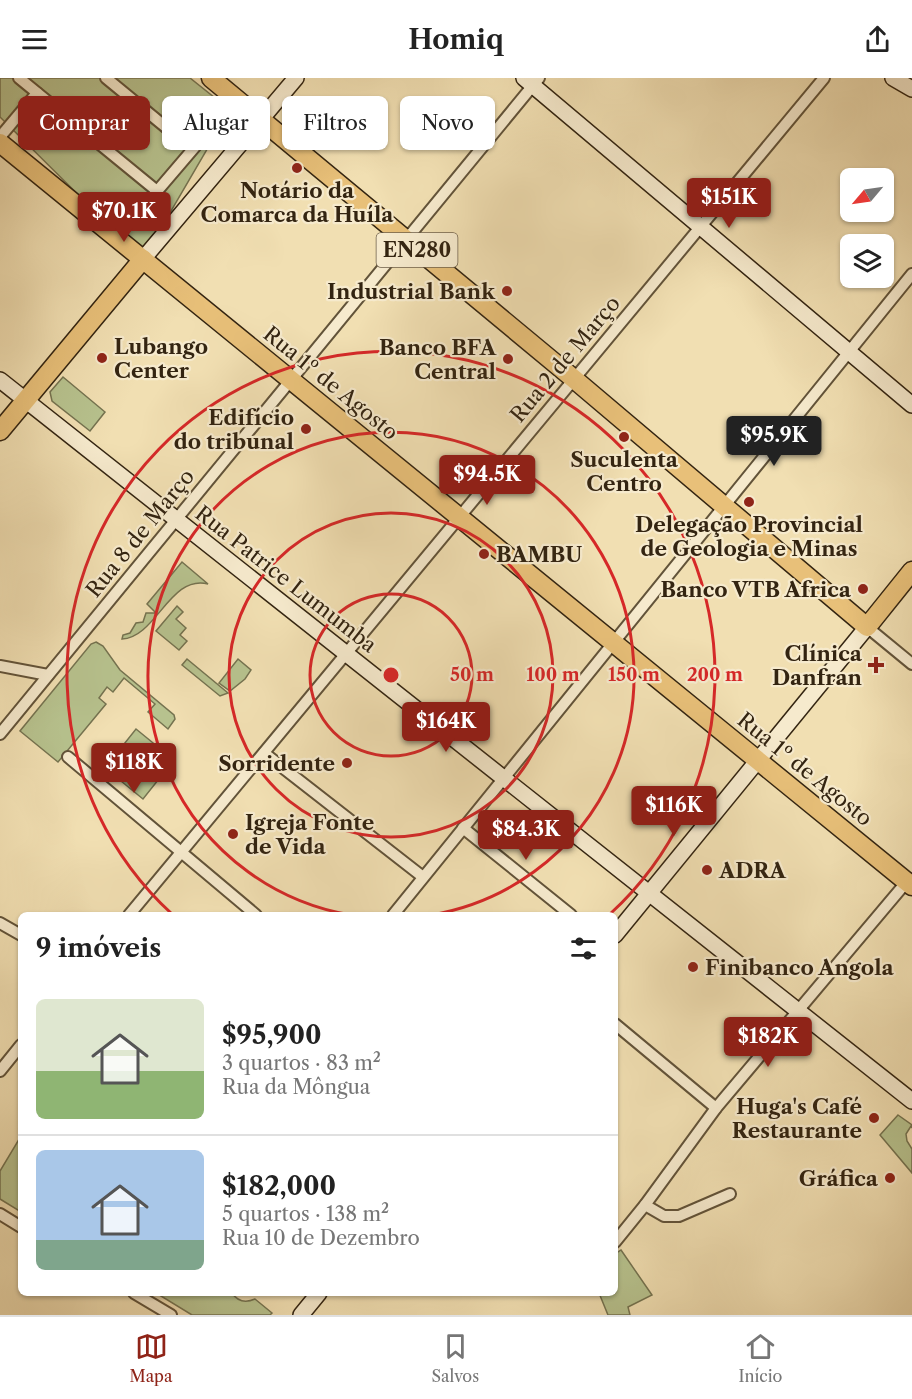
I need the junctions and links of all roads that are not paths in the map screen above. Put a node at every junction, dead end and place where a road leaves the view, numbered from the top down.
1 (19, 78) edge
2 (106, 78) edge
3 (296, 78) edge
4 (824, 78) edge
5 (893, 78) edge
6 (532, 80) edge
7 (217, 83) edge
8 (912, 89) edge
9 (37, 93) junction
10 (233, 96) edge
11 (270, 108) edge
12 (162, 124) edge
13 (270, 127) edge
14 (0, 137) edge
15 (0, 142) edge
16 (234, 150) edge
17 (157, 191) junction
18 (701, 226) junction
19 (108, 230) junction
20 (405, 240) junction
21 (143, 259) junction
22 (912, 274) edge
23 (849, 352) junction
24 (574, 379) junction
25 (0, 380) edge
26 (291, 380) junction
27 (26, 400) junction
28 (912, 405) edge
29 (0, 431) edge
30 (724, 505) junction
31 (460, 517) junction
32 (176, 519) junction
33 (912, 571) edge
34 (867, 627) junction
35 (614, 642) junction
36 (346, 654) junction
37 (912, 664) edge
38 (0, 666) edge
39 (48, 675) junction
40 (0, 734) edge
41 (264, 753) junction
42 (68, 757) dead end
43 (758, 760) junction
44 (504, 778) junction
45 (463, 828) junction
46 (181, 852) junction
47 (423, 877) junction
48 (910, 881) edge
49 (650, 893) junction
50 (131, 912) edge
51 (252, 912) edge
52 (395, 912) edge
53 (567, 912) edge
54 (0, 923) edge
55 (618, 931) edge
56 (18, 933) edge
57 (799, 1010) junction
58 (618, 1026) edge
59 (18, 1050) edge
60 (0, 1071) edge
61 (912, 1101) edge
62 (716, 1108) junction
63 (730, 1194) dead end
64 (645, 1205) junction
65 (0, 1214) edge
66 (632, 1221) junction
67 (18, 1225) edge
68 (618, 1228) edge
69 (618, 1238) edge
70 (139, 1296) edge
71 (317, 1296) edge
72 (171, 1315) edge
73 (301, 1315) edge

1 - 9 street
2 - 12 street
3 - 11 street
4 - 18 street, Rua 2 de Março
5 - 8 street
6 - 18 street
6 - 20 street, Rua 8 de Março
7 - 10 main road, EN280
7 - 17 street
9 - 14 street
9 - 17 street
13 - 20 main road, EN280
15 - 19 main road, Rua 1º de Agosto
16 - 21 street
17 - 19 street
18 - 23 street
18 - 24 street, Rua 2 de Março
19 - 21 main road, Rua 1º de Agosto
20 - 24 main road, EN280
20 - 26 street, Rua 8 de Março
21 - 26 main road, Rua 1º de Agosto
21 - 27 main road
22 - 23 street
23 - 28 street
23 - 30 street
24 - 30 main road, EN280
24 - 31 street, Rua 2 de Março
25 - 27 street, Rua Patrice Lumumba
26 - 31 main road, Rua 1º de Agosto
26 - 32 street, Rua 8 de Março
27 - 29 main road
27 - 32 street, Rua Patrice Lumumba
30 - 34 main road, EN280
30 - 35 street
31 - 35 main road, Rua 1º de Agosto
31 - 36 street, Rua 2 de Março
32 - 36 street, Rua Patrice Lumumba
32 - 39 street, Rua 8 de Março
33 - 34 main road
34 - 37 street
34 - 43 street
35 - 43 main road, Rua 1º de Agosto
35 - 44 street
36 - 41 street, Rua 2 de Março
36 - 44 street, Rua Patrice Lumumba
38 - 39 street
39 - 40 street, Rua 8 de Março
41 - 46 street, Rua 2 de Março
41 - 47 street
42 - 46 street
43 - 48 main road, Rua 1º de Agosto
43 - 49 street
44 - 45 street
44 - 49 street, Rua Patrice Lumumba
45 - 47 street
45 - 53 street
46 - 50 street, Rua 2 de Março
46 - 51 street
47 - 52 street
48 - 57 street
49 - 55 street
49 - 57 street, Rua Patrice Lumumba
54 - 56 street
57 - 61 street, Rua Patrice Lumumba
57 - 62 street
58 - 62 street
59 - 60 street
62 - 64 street
63 - 64 street
64 - 66 street
65 - 67 street
66 - 68 street
66 - 69 street
70 - 72 street
71 - 73 street

